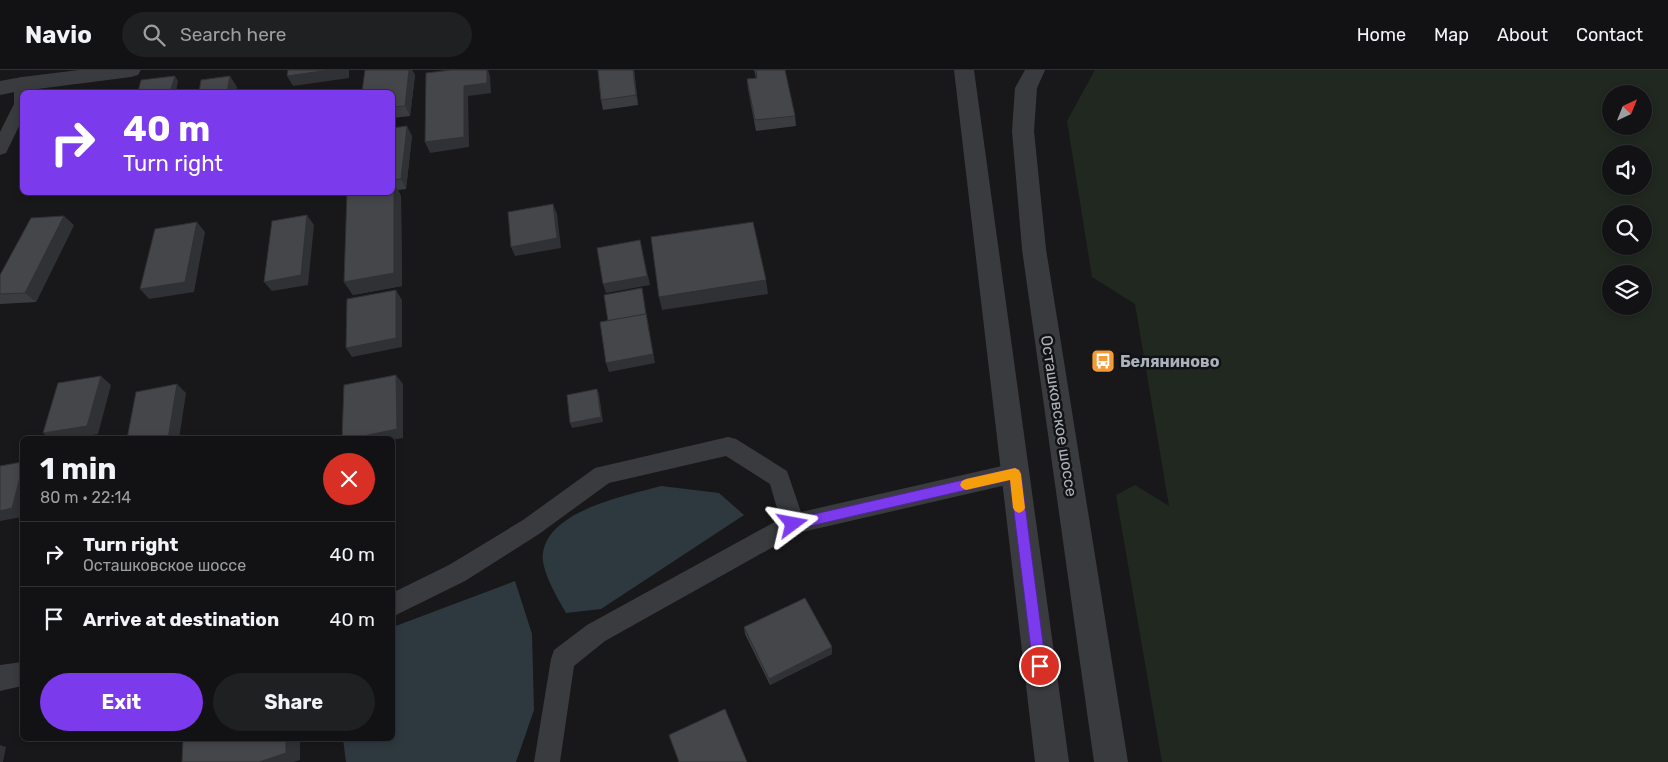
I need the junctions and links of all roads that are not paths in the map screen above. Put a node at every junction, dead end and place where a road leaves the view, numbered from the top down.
1 (122, 70) edge
2 (964, 70) edge
3 (1035, 70) edge
4 (26, 77) edge
5 (0, 88) edge
6 (24, 90) edge
7 (20, 108) edge
8 (0, 149) edge
9 (1015, 474) junction
10 (793, 524) junction
11 (395, 604) edge
12 (20, 674) edge
13 (0, 678) edge
14 (548, 762) edge
15 (1052, 762) edge
16 (1111, 762) edge

1 - 4 street
2 - 9 street
3 - 16 street, Осташковское шоссе
4 - 5 street
4 - 6 lane
7 - 8 lane
9 - 10 lane
9 - 15 street
10 - 11 lane
10 - 14 lane
12 - 13 lane

